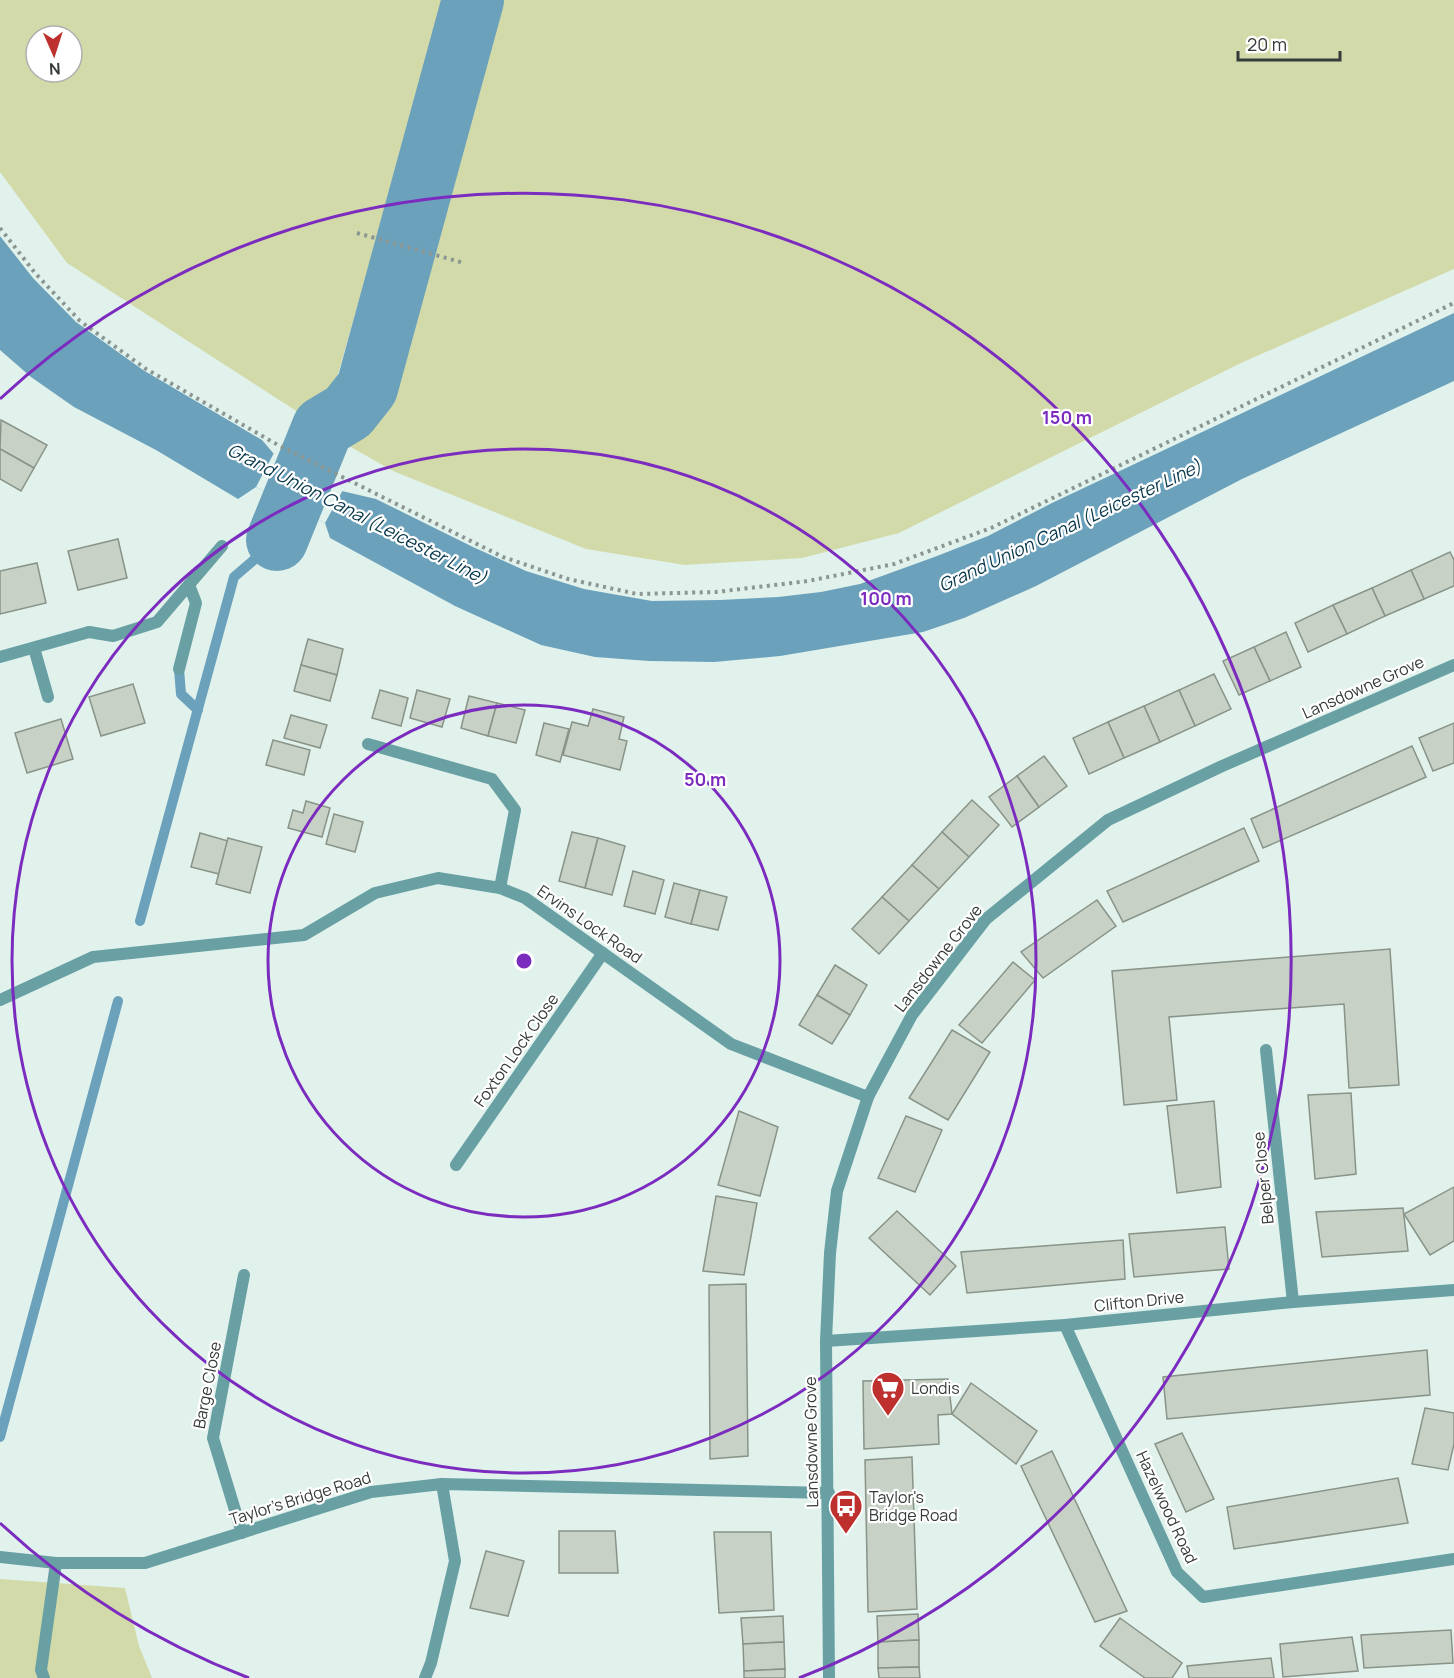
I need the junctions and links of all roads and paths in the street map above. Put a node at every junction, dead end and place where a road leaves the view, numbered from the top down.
1 (0, 228) edge
2 (357, 233) dead end
3 (464, 263) dead end
4 (1454, 303) edge
5 (222, 546) dead end
6 (189, 585) junction
7 (34, 648) junction
8 (0, 657) edge
9 (1454, 665) edge
10 (179, 669) dead end
11 (48, 697) dead end
12 (368, 744) dead end
13 (500, 888) junction
14 (603, 953) junction
15 (0, 1000) edge
16 (1266, 1050) dead end
17 (868, 1097) junction
18 (456, 1165) dead end
19 (244, 1275) dead end
20 (1454, 1290) edge
21 (1293, 1302) junction
22 (1065, 1325) junction
23 (826, 1341) junction
24 (442, 1484) junction
25 (829, 1493) junction
26 (242, 1533) junction
27 (0, 1557) edge
28 (1454, 1559) edge
29 (56, 1563) junction
30 (44, 1678) edge
31 (425, 1678) edge
32 (829, 1678) edge

1 - 4 path
2 - 3 path
5 - 6 street
6 - 7 street
6 - 10 street
7 - 8 street
7 - 11 street
9 - 17 street, Lansdowne Grove
12 - 13 street
13 - 14 street, Ervins Lock Road
13 - 15 street, Ervins Lock Road
14 - 17 street, Ervins Lock Road
14 - 18 street, Foxton Lock Close
16 - 21 street, Belper Close
17 - 23 street, Lansdowne Grove
19 - 26 street, Barge Close
20 - 21 street, Clifton Drive
21 - 22 street, Clifton Drive
22 - 23 street, Clifton Drive
22 - 28 street, Hazelwood Road
23 - 25 street, Lansdowne Grove
24 - 25 street, Taylor's Bridge Road
24 - 26 street, Taylor's Bridge Road
24 - 31 street
25 - 32 street, Lansdowne Grove
26 - 29 street, Taylor's Bridge Road
27 - 29 street, Taylor's Bridge Road
29 - 30 street

